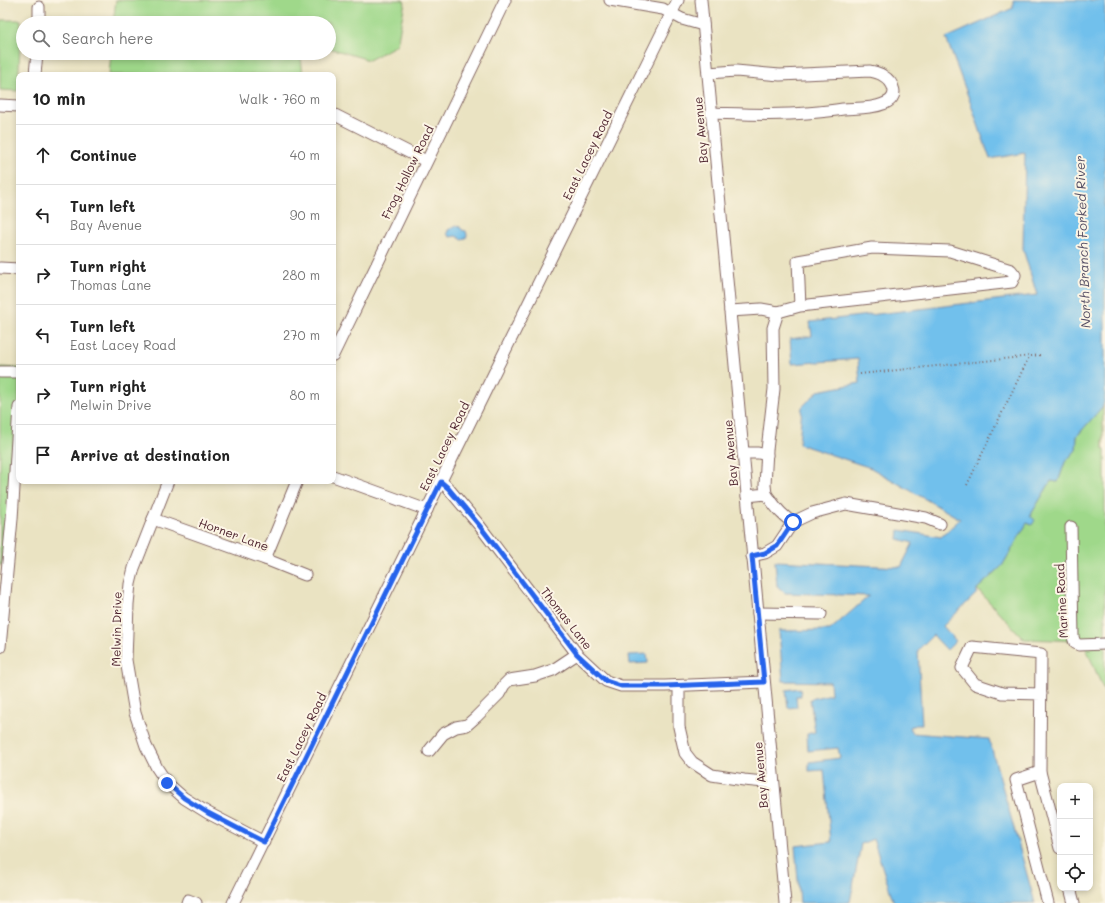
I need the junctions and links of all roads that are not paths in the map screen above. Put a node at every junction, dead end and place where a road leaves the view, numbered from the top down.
1 (505, 0) edge
2 (610, 0) edge
3 (678, 0) edge
4 (701, 0) edge
5 (39, 8) dead end
6 (671, 13) junction
7 (39, 16) edge
8 (703, 25) junction
9 (36, 60) edge
10 (35, 72) edge
11 (708, 73) junction
12 (0, 105) edge
13 (16, 106) edge
14 (711, 112) junction
15 (336, 116) edge
16 (426, 161) junction
17 (0, 268) edge
18 (16, 269) edge
19 (800, 306) junction
20 (730, 311) junction
21 (778, 312) junction
22 (336, 349) edge
23 (0, 372) edge
24 (16, 372) edge
25 (743, 453) junction
26 (16, 455) edge
27 (767, 455) junction
28 (336, 477) edge
29 (441, 482) junction
30 (167, 484) edge
31 (296, 484) edge
32 (766, 494) junction
33 (747, 496) junction
34 (427, 510) junction
35 (153, 519) junction
36 (793, 522) junction
37 (940, 524) dead end
38 (1071, 527) dead end
39 (752, 556) junction
40 (265, 559) junction
41 (305, 575) dead end
42 (758, 613) junction
43 (821, 614) dead end
44 (1105, 644) edge
45 (0, 646) edge
46 (577, 654) junction
47 (764, 682) junction
48 (678, 686) junction
49 (1041, 694) junction
50 (429, 751) dead end
51 (1040, 772) junction
52 (773, 783) junction
53 (1057, 837) edge
54 (264, 842) junction
55 (1071, 891) edge
56 (187, 903) edge
57 (196, 903) edge
58 (233, 903) edge
59 (784, 903) edge
60 (1048, 903) edge
61 (1074, 903) edge

1 - 16 street, Frog Hollow Road
2 - 6 street
3 - 6 street, East Lacey Road
4 - 8 street, Bay Avenue
5 - 7 street
6 - 8 street
6 - 29 street, East Lacey Road
8 - 11 street, Bay Avenue
9 - 10 street
11 - 14 street, Bay Avenue
11 - 14 street
12 - 13 street
14 - 20 street, Bay Avenue
15 - 16 street
16 - 22 street, Frog Hollow Road
17 - 18 street
19 - 19 street
19 - 21 street
20 - 21 street
20 - 25 street, Bay Avenue
21 - 27 street
23 - 24 street
25 - 27 street
25 - 33 street, Bay Avenue
26 - 45 street
27 - 32 street
28 - 34 street
29 - 34 street, East Lacey Road
29 - 46 street, Thomas Lane
30 - 35 street, Melwin Drive
31 - 40 street
32 - 33 street
32 - 36 street
33 - 39 street, Bay Avenue
34 - 54 street, East Lacey Road
35 - 40 street, Horner Lane
35 - 54 street, Melwin Drive
36 - 37 street
36 - 39 street
38 - 44 street, Marine Road
39 - 42 street, Bay Avenue
40 - 41 street, Horner Lane
42 - 43 street
42 - 47 street, Bay Avenue
46 - 48 street, Thomas Lane
46 - 50 street
47 - 48 street, Thomas Lane
47 - 52 street, Bay Avenue
48 - 52 street
49 - 49 street
49 - 51 street
51 - 53 street
51 - 60 street
52 - 59 street, Bay Avenue
54 - 58 street, East Lacey Road
55 - 61 street
56 - 57 street

